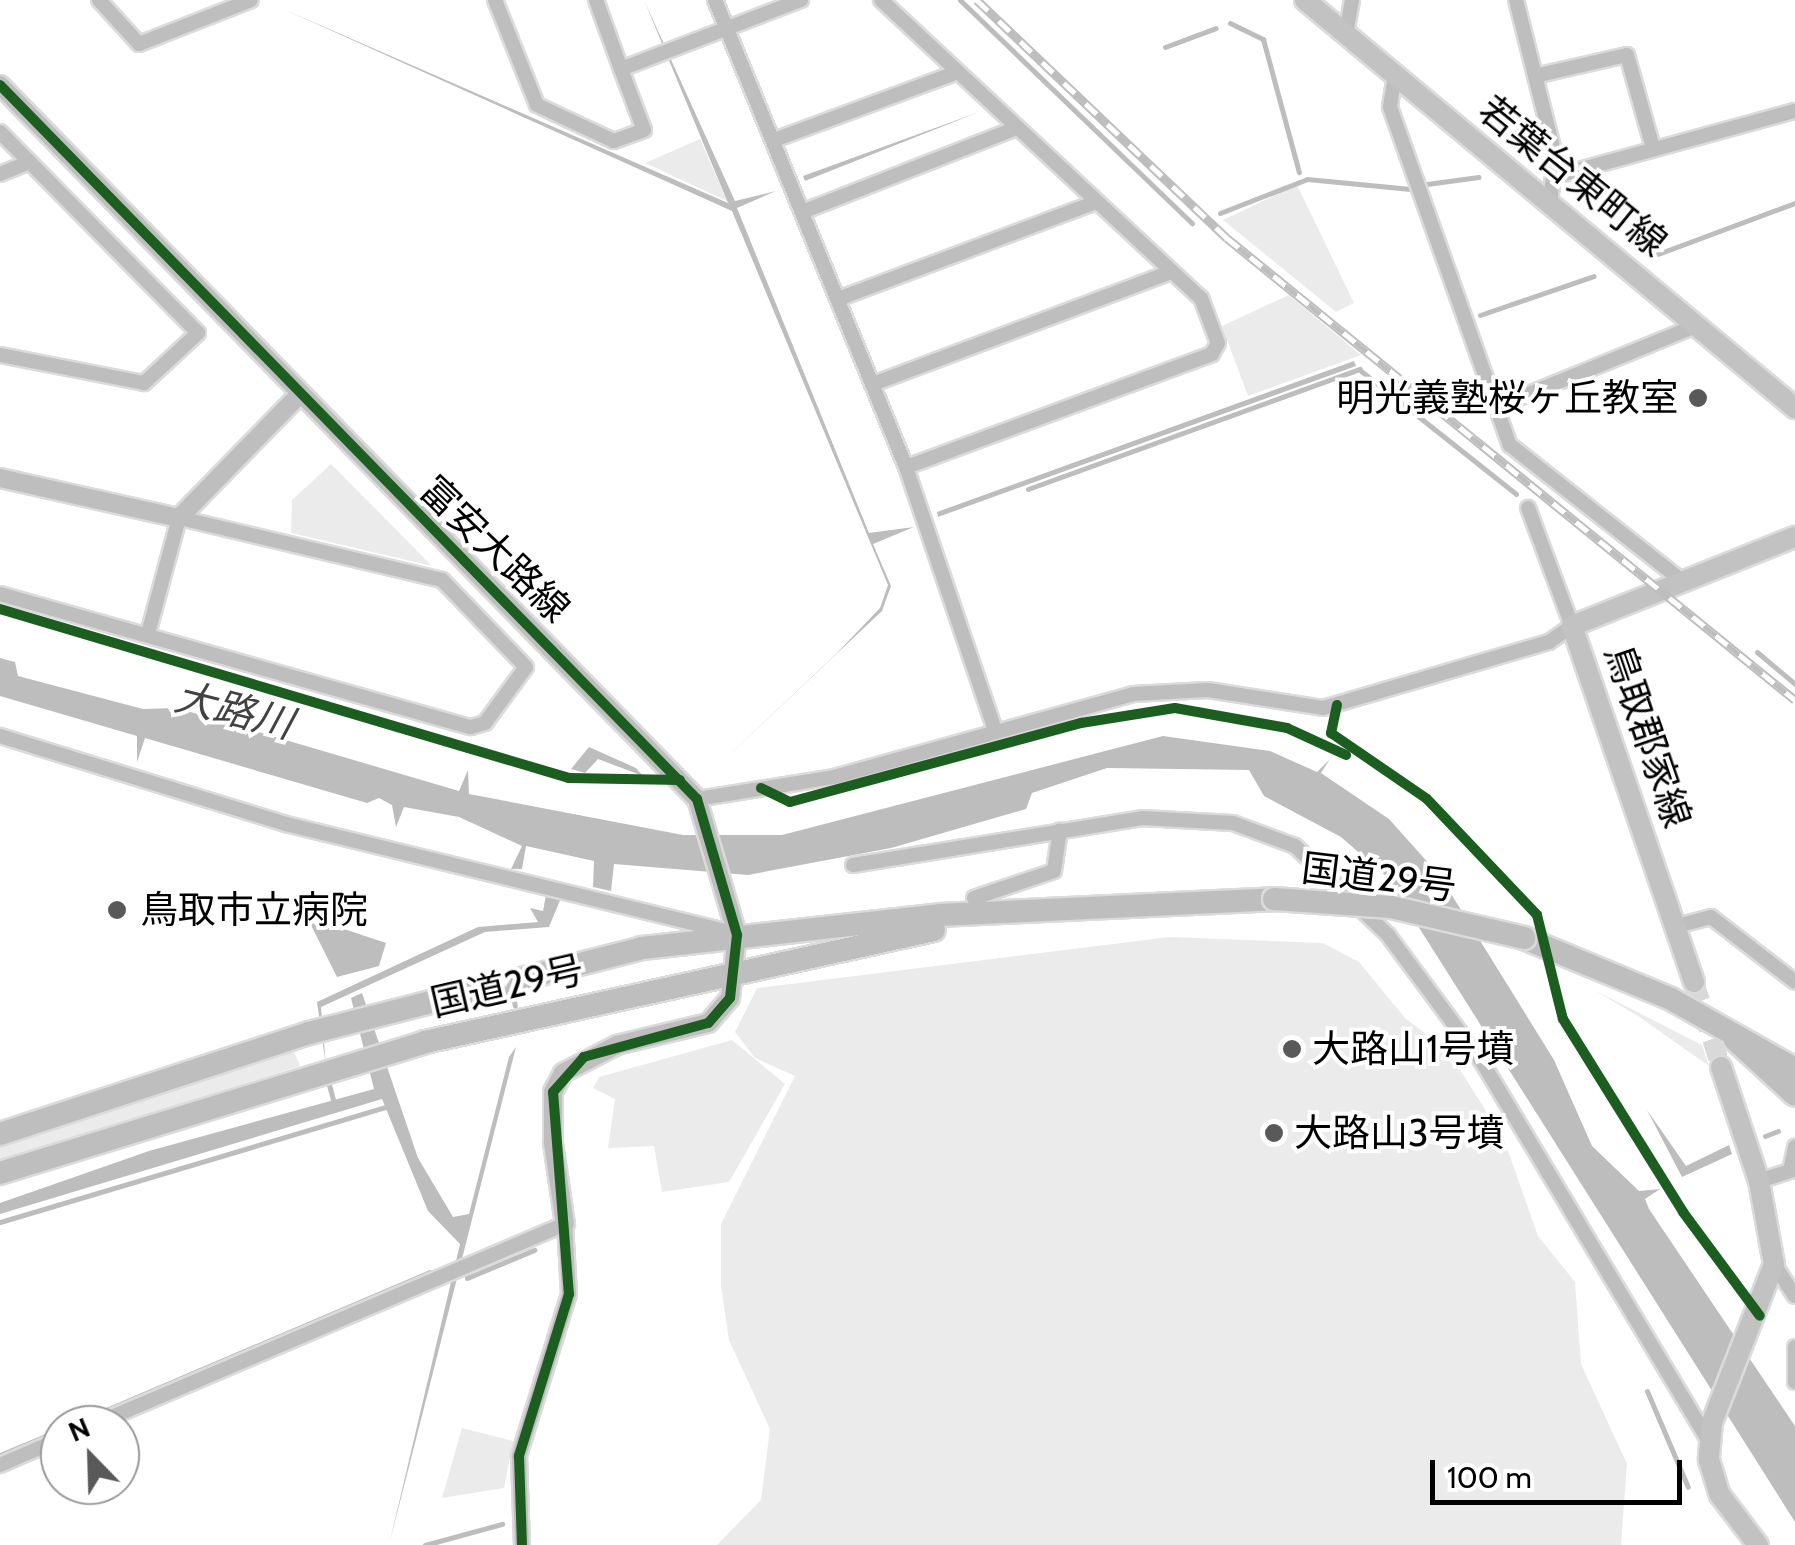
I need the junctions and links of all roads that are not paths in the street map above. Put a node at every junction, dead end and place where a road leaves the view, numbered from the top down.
1 (99, 0) edge
2 (252, 0) edge
3 (495, 0) edge
4 (596, 0) edge
5 (714, 0) edge
6 (801, 0) edge
7 (881, 0) edge
8 (1305, 0) edge
9 (1352, 0) edge
10 (1516, 0) edge
11 (727, 27) junction
12 (1346, 34) junction
13 (622, 69) junction
14 (952, 74) junction
15 (1396, 75) junction
16 (1535, 76) junction
17 (0, 85) edge
18 (1795, 111) edge
19 (1011, 130) junction
20 (0, 132) edge
21 (774, 140) junction
22 (1653, 148) junction
23 (30, 162) junction
24 (0, 174) edge
25 (1553, 177) junction
26 (1094, 203) junction
27 (1550, 204) junction
28 (802, 212) junction
29 (1172, 272) junction
30 (838, 300) junction
31 (1698, 325) junction
32 (0, 356) edge
33 (872, 384) junction
34 (296, 398) junction
35 (1497, 407) junction
36 (1795, 408) edge
37 (906, 467) junction
38 (0, 478) edge
39 (1528, 508) dead end
40 (180, 518) junction
41 (1795, 537) edge
42 (1682, 580) junction
43 (0, 594) edge
44 (1572, 626) junction
45 (149, 630) junction
46 (994, 727) junction
47 (0, 736) edge
48 (697, 798) junction
49 (1060, 830) junction
50 (853, 865) dead end
51 (974, 898) dead end
52 (1041, 911) junction
53 (1677, 926) junction
54 (737, 934) junction
55 (737, 967) junction
56 (1694, 982) tunnel mouth
57 (1795, 982) edge
58 (1732, 1029) junction
59 (1795, 1059) edge
60 (1721, 1067) tunnel mouth
61 (1795, 1069) edge
62 (1795, 1095) edge
63 (0, 1134) edge
64 (1795, 1147) edge
65 (1792, 1170) edge
66 (0, 1173) edge
67 (1759, 1181) junction
68 (565, 1224) junction
69 (1774, 1264) junction
70 (1795, 1296) edge
71 (1795, 1347) edge
72 (1795, 1382) edge
73 (140, 1405) edge
74 (1708, 1440) junction
75 (40, 1448) edge
76 (0, 1465) edge
77 (522, 1545) edge
78 (1758, 1545) edge

1 - 2 street
3 - 13 street
4 - 13 street
5 - 11 street
6 - 11 street
7 - 14 street
8 - 12 main road, 若葉台東町線
9 - 12 street
10 - 16 street
11 - 13 street
11 - 21 street
12 - 15 main road, 若葉台東町線
14 - 19 street
14 - 21 street
15 - 27 main road, 若葉台東町線
15 - 35 street
16 - 22 street
16 - 25 street
17 - 34 street, 富安大路線
18 - 22 street
19 - 26 street
19 - 28 street
20 - 23 street
21 - 28 street
22 - 25 street
23 - 24 street
23 - 32 street
25 - 27 street
26 - 29 street
26 - 30 street
27 - 31 main road, 若葉台東町線
28 - 30 street
29 - 33 street
29 - 37 street
30 - 33 street
31 - 35 street
31 - 36 main road, 若葉台東町線
33 - 37 street
34 - 40 street
34 - 48 street, 富安大路線
35 - 42 street
37 - 46 street
38 - 40 street
39 - 44 street
40 - 45 street
40 - 45 street
41 - 42 main road, 鳥取郡家線
42 - 44 main road, 鳥取郡家線
43 - 45 street
44 - 46 street
44 - 53 main road, 鳥取郡家線
46 - 48 street
47 - 54 street
48 - 54 street
49 - 50 street
49 - 51 street
49 - 74 street
52 - 54 highway, 国道29号
52 - 55 highway, 国道29号
52 - 58 highway, 国道29号, bridge
53 - 56 main road, 鳥取郡家線
53 - 57 street
54 - 55 street
54 - 63 highway, 国道29号
55 - 66 highway, 国道29号
55 - 68 street
58 - 59 highway
58 - 61 highway, 国道29号
58 - 62 highway
60 - 67 main road
64 - 65 street
65 - 67 street
67 - 69 main road
68 - 73 street
68 - 77 street
69 - 70 street
69 - 74 main road
71 - 72 street
74 - 78 main road
75 - 76 street

